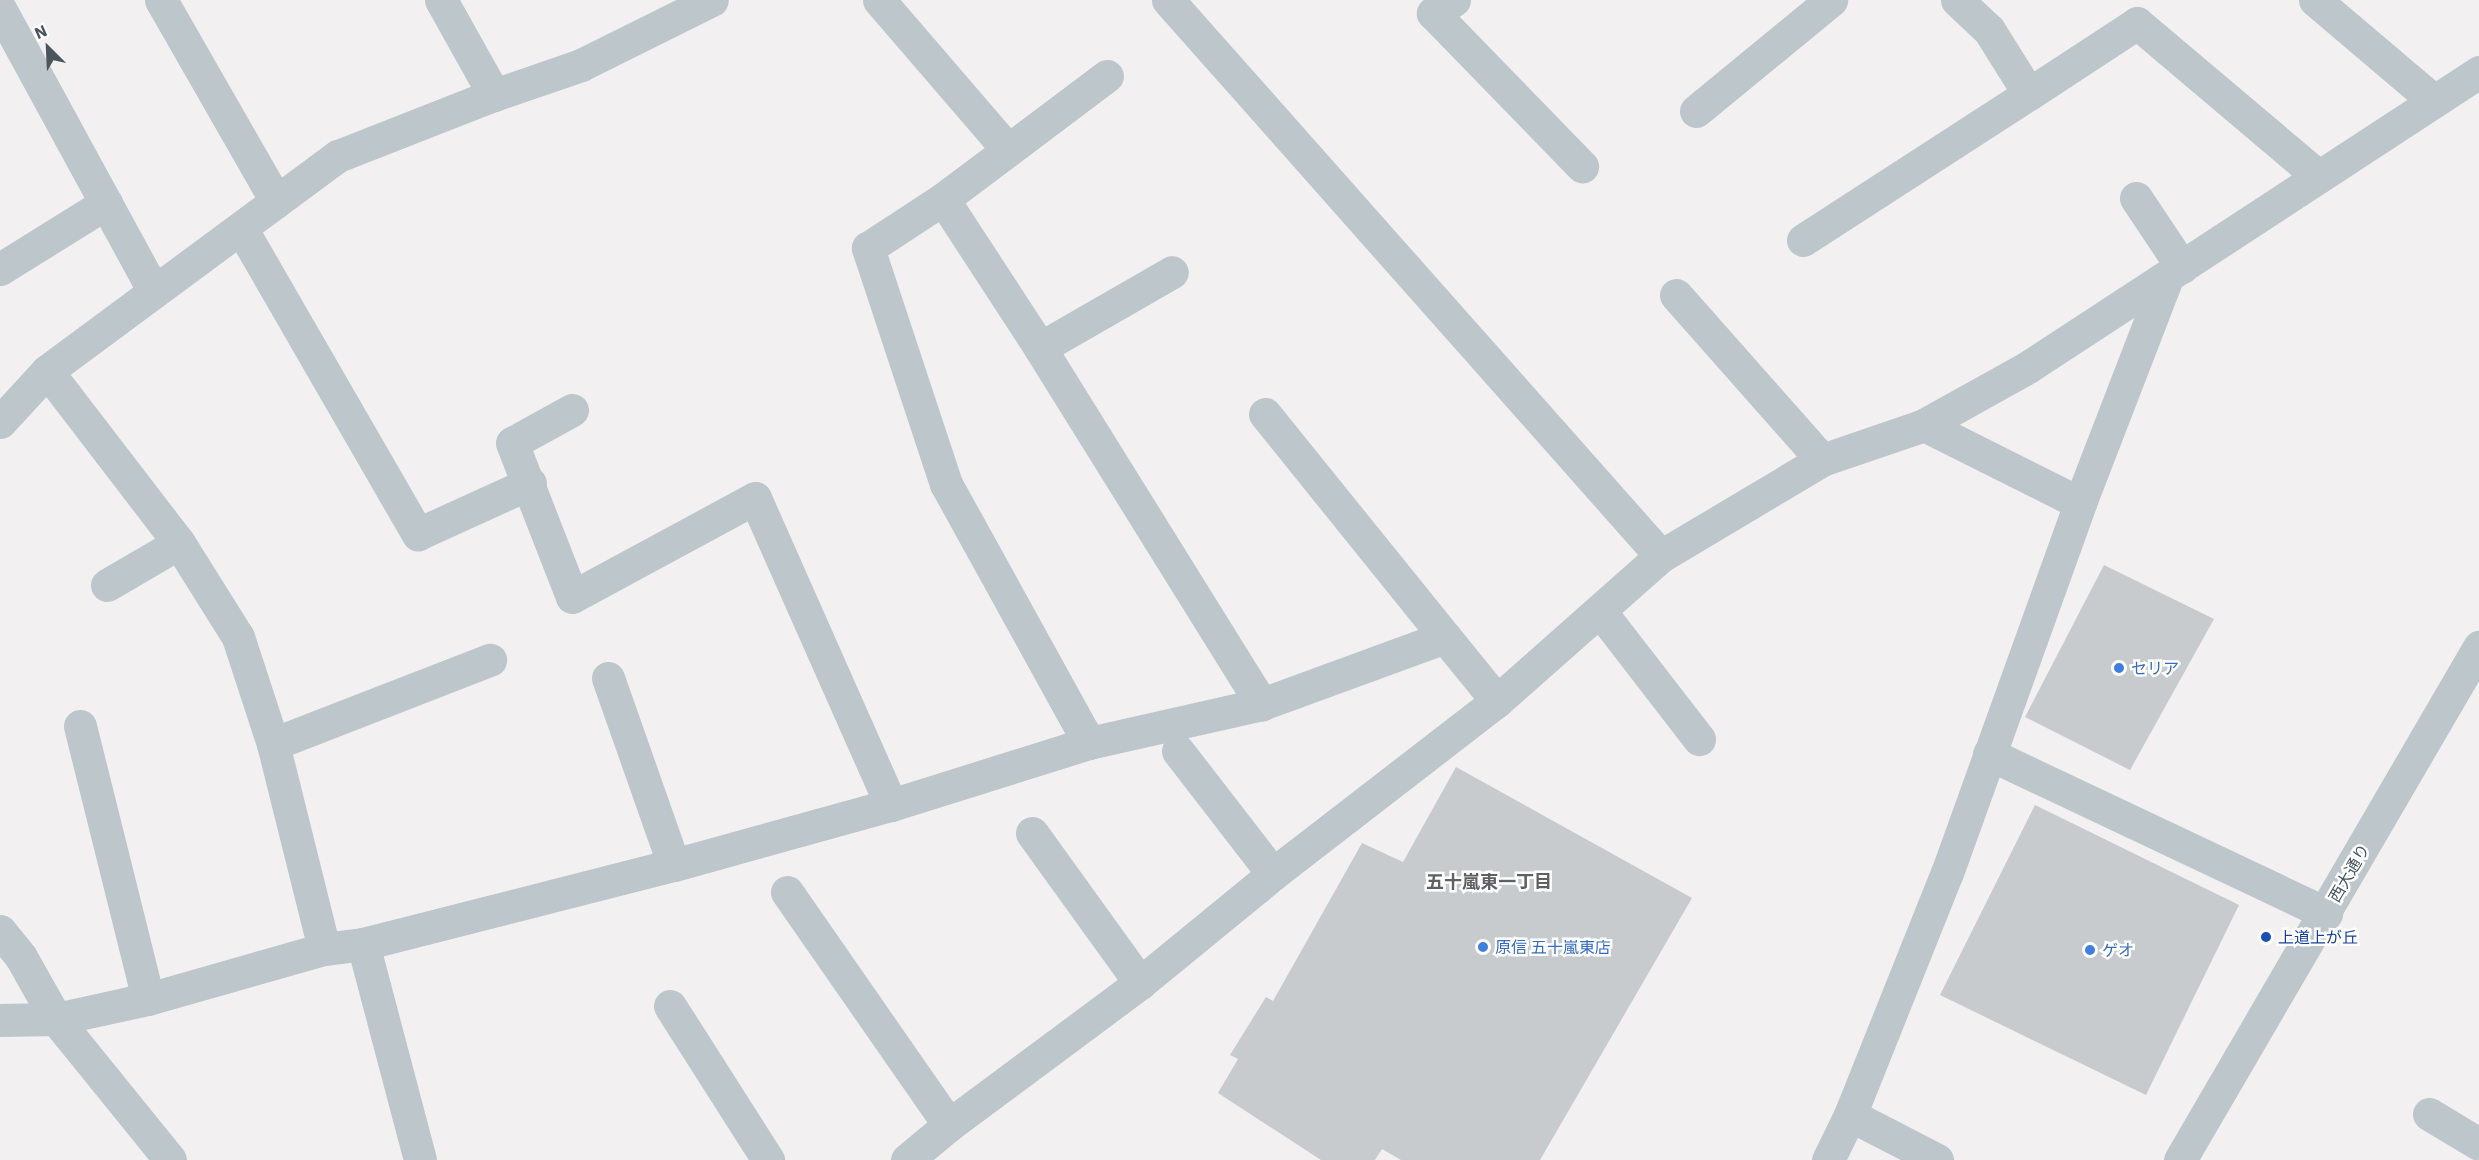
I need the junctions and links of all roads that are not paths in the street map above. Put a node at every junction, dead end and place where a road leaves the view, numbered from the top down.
1 (161, 0) edge
2 (441, 0) edge
3 (712, 0) edge
4 (879, 0) edge
5 (1168, 0) edge
6 (1454, 0) edge
7 (1831, 0) edge
8 (1957, 0) edge
9 (2315, 0) edge
10 (0, 9) edge
11 (2479, 72) edge
12 (1107, 76) dead end
13 (2030, 94) junction
14 (494, 95) junction
15 (2434, 101) junction
16 (1696, 111) dead end
17 (1007, 149) junction
18 (1582, 166) dead end
19 (2319, 177) junction
20 (2136, 198) dead end
21 (943, 200) junction
22 (276, 201) junction
23 (106, 203) junction
24 (241, 228) junction
25 (1803, 240) dead end
26 (0, 269) edge
27 (1172, 272) dead end
28 (2175, 272) junction
29 (154, 291) junction
30 (1676, 295) dead end
31 (1040, 348) junction
32 (47, 371) junction
33 (572, 410) dead end
34 (1265, 414) dead end
35 (0, 422) edge
36 (1924, 425) junction
37 (1822, 460) junction
38 (530, 483) junction
39 (2080, 504) junction
40 (179, 543) junction
41 (1661, 556) junction
42 (107, 585) dead end
43 (1600, 611) junction
44 (1445, 636) junction
45 (2479, 647) edge
46 (489, 660) dead end
47 (608, 678) dead end
48 (1497, 700) junction
49 (1262, 704) junction
50 (80, 726) dead end
51 (1699, 739) dead end
52 (1089, 743) junction
53 (273, 744) junction
54 (1178, 751) dead end
55 (1989, 754) junction
56 (891, 805) junction
57 (1032, 833) dead end
58 (674, 864) junction
59 (1274, 874) junction
60 (787, 892) dead end
61 (2326, 913) junction
62 (0, 931) edge
63 (363, 944) junction
64 (324, 949) junction
65 (1140, 983) junction
66 (148, 999) junction
67 (669, 1006) dead end
68 (56, 1019) junction
69 (0, 1020) edge
70 (2429, 1114) dead end
71 (1850, 1115) junction
72 (949, 1125) junction
73 (2479, 1144) edge
74 (170, 1160) edge
75 (420, 1160) edge
76 (768, 1160) edge
77 (907, 1160) edge
78 (1828, 1160) edge
79 (1937, 1160) edge
80 (2180, 1160) edge

1 - 22 street
2 - 14 street
3 - 14 street
4 - 17 street
5 - 41 street
6 - 18 street
7 - 16 street
8 - 13 street
9 - 15 street
10 - 23 street
11 - 15 street
12 - 17 street
13 - 19 street
13 - 25 street
14 - 22 street
15 - 19 street
17 - 21 street
19 - 28 street
20 - 28 street
21 - 31 street
21 - 52 street
22 - 24 street
23 - 26 street
23 - 29 street
24 - 29 street
24 - 38 street
27 - 31 street
28 - 36 street
28 - 39 street
29 - 32 street
30 - 37 street
31 - 49 street
32 - 35 street
32 - 40 street
33 - 38 street
34 - 44 street
36 - 37 street
36 - 39 street
37 - 41 street
38 - 56 street
39 - 55 street
40 - 42 street
40 - 53 street
41 - 43 street
43 - 48 street
43 - 51 street
44 - 48 street
44 - 49 street
45 - 61 street, 西大通り
46 - 53 street
47 - 58 street
48 - 59 street
49 - 52 street
50 - 66 street
52 - 56 street
53 - 64 street
54 - 59 street
55 - 61 street
55 - 71 street
56 - 58 street
57 - 65 street
58 - 63 street
59 - 65 street
60 - 72 street
61 - 80 street, 西大通り
62 - 68 street
63 - 64 street
63 - 75 street
64 - 66 street
65 - 72 street
66 - 68 street
67 - 76 street
68 - 69 street
68 - 74 street
70 - 73 street
71 - 78 street
71 - 79 street
72 - 77 street

